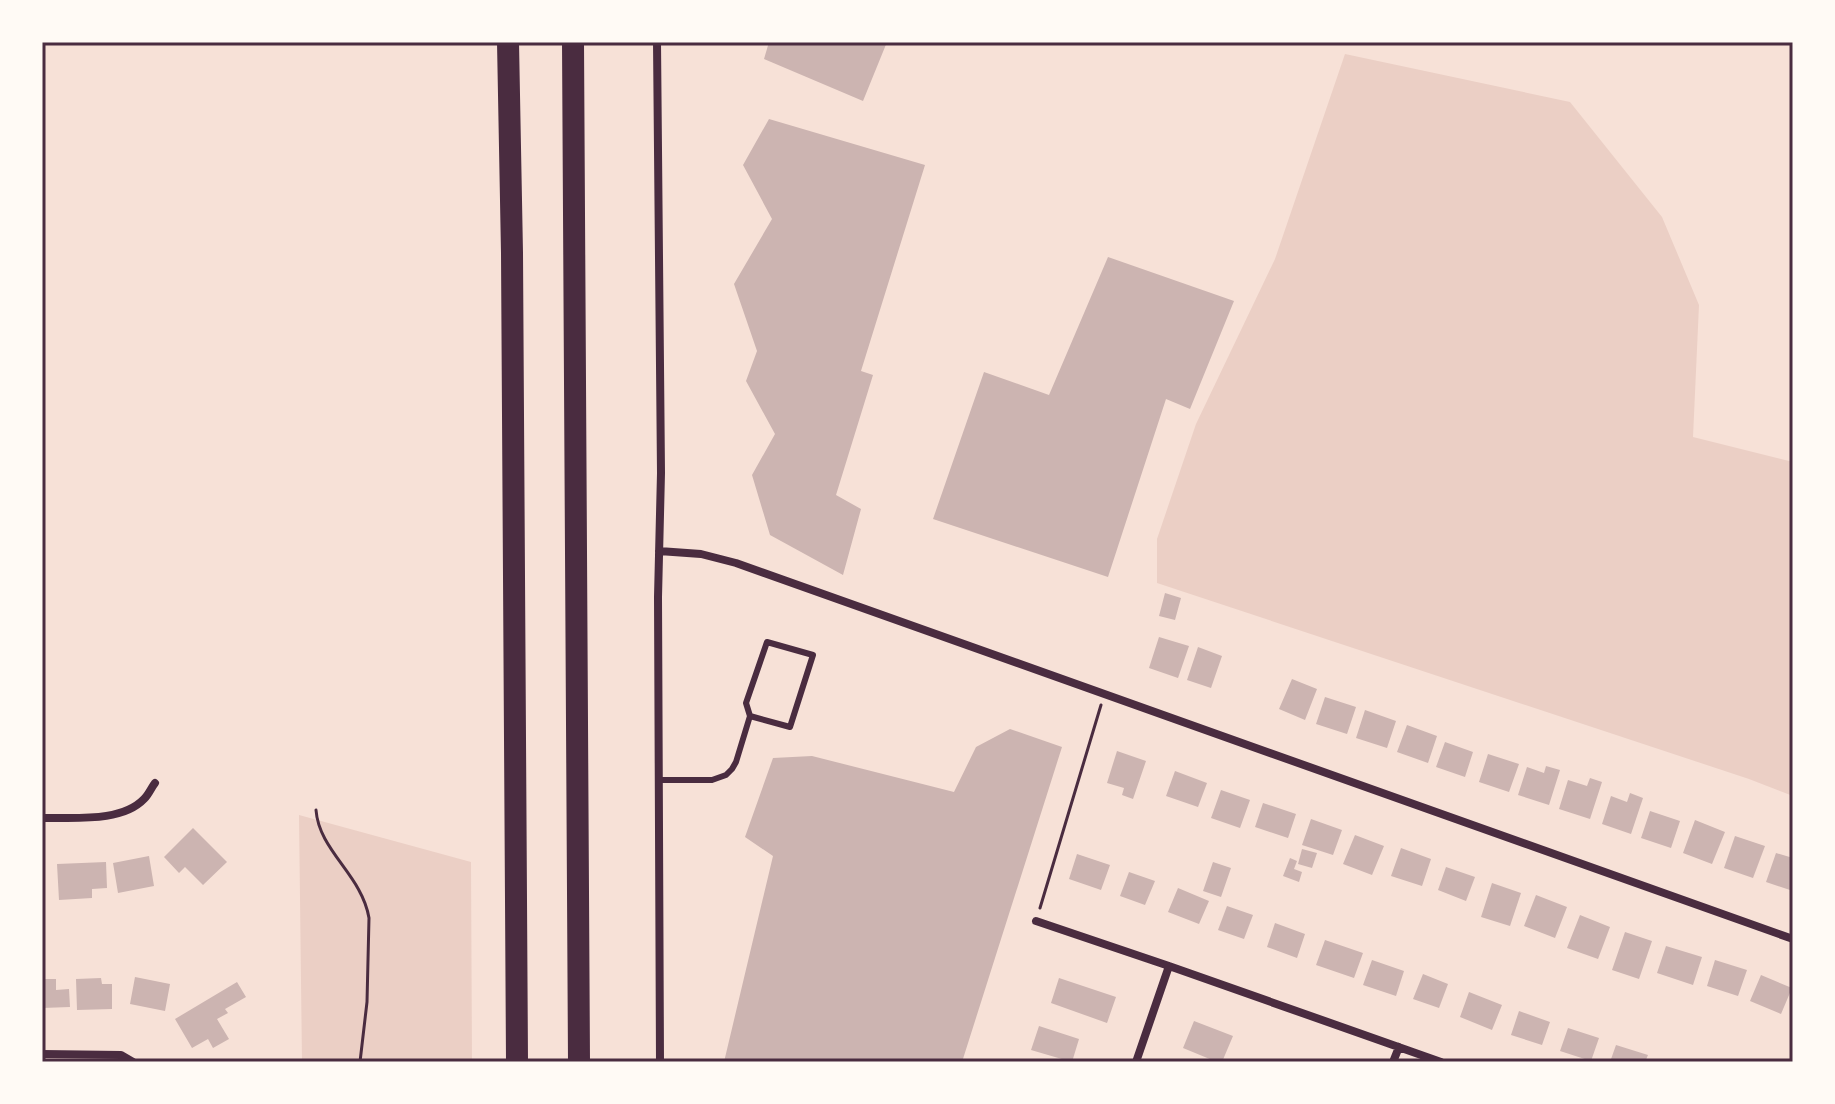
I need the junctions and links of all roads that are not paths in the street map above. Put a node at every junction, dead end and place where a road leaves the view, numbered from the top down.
1 (508, 42) edge
2 (573, 42) edge
3 (657, 42) edge
4 (659, 551) junction
5 (750, 716) junction
6 (659, 780) junction
7 (155, 783) dead end
8 (42, 818) edge
9 (1036, 921) road end
10 (1793, 939) edge
11 (1169, 966) junction
12 (1399, 1047) junction
13 (42, 1054) edge
14 (133, 1062) edge
15 (517, 1062) edge
16 (579, 1062) edge
17 (660, 1062) edge
18 (1136, 1062) edge
19 (1393, 1062) edge
20 (1441, 1062) edge

1 - 15 highway
2 - 16 highway
3 - 4 street
4 - 6 street
4 - 10 street
5 - 5 lane
5 - 6 lane
6 - 17 street
7 - 8 street
9 - 11 street
11 - 12 street
11 - 18 street
12 - 19 street
12 - 20 street
13 - 14 street

